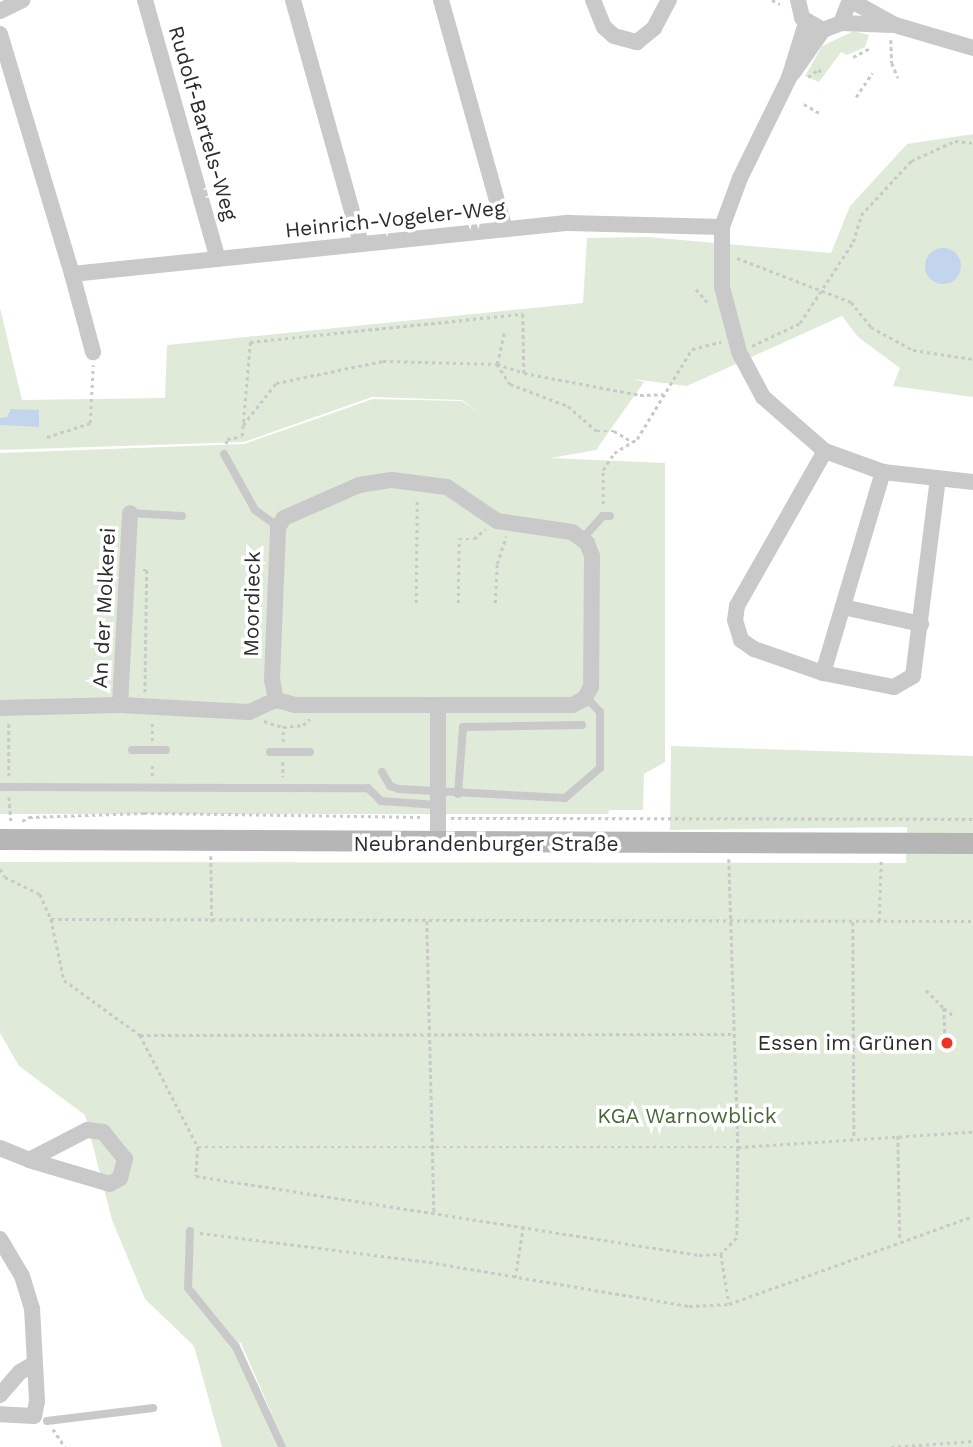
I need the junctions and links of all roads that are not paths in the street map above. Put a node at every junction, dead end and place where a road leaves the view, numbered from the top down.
1 (23, 0) edge
2 (145, 0) edge
3 (293, 0) edge
4 (441, 0) edge
5 (593, 0) edge
6 (669, 0) edge
7 (850, 0) edge
8 (792, 3) edge
9 (0, 11) edge
10 (806, 23) junction
11 (841, 23) junction
12 (823, 30) junction
13 (893, 33) junction
14 (0, 34) edge
15 (973, 48) edge
16 (797, 77) junction
17 (722, 228) junction
18 (505, 229) junction
19 (361, 244) junction
20 (218, 259) junction
21 (72, 274) junction
22 (93, 352) road end
23 (825, 451) junction
24 (224, 454) road end
25 (883, 472) junction
26 (939, 479) junction
27 (973, 482) edge
28 (130, 513) joint
29 (182, 516) dead end
30 (607, 516) road end
31 (278, 527) junction
32 (583, 538) junction
33 (843, 607) junction
34 (921, 624) junction
35 (823, 673) junction
36 (586, 696) junction
37 (276, 700) junction
38 (120, 702) junction
39 (438, 705) junction
40 (4, 707) edge
41 (582, 725) dead end
42 (132, 750) dead end
43 (166, 750) dead end
44 (270, 752) dead end
45 (310, 752) dead end
46 (382, 772) dead end
47 (4, 787) edge
48 (458, 794) junction
49 (437, 804) junction
50 (0, 839) edge
51 (438, 843) junction
52 (973, 843) edge
53 (0, 1148) edge
54 (29, 1160) junction
55 (190, 1231) road end
56 (0, 1239) edge
57 (34, 1364) junction
58 (0, 1395) edge
59 (153, 1408) dead end
60 (0, 1414) edge
61 (47, 1421) road end
62 (282, 1447) edge

1 - 9 street
2 - 20 street, Rudolf-Bartels-Weg
3 - 19 street
4 - 18 street
5 - 6 street
7 - 11 street
7 - 13 street
8 - 10 street
10 - 12 street
10 - 16 street
11 - 12 street
11 - 13 street
12 - 16 street
13 - 15 street
14 - 21 street
16 - 17 street
17 - 18 street, Heinrich-Vogeler-Weg
17 - 23 street
18 - 19 street, Heinrich-Vogeler-Weg
19 - 20 street, Heinrich-Vogeler-Weg
20 - 21 street, Heinrich-Vogeler-Weg
21 - 22 street
23 - 25 street
23 - 35 street
24 - 31 lane
25 - 26 street
25 - 33 street
26 - 27 street
26 - 34 street
28 - 29 lane
28 - 38 street, An der Molkerei
30 - 32 lane
31 - 32 street, Moordieck
31 - 37 street, Moordieck
32 - 36 street
33 - 34 street
33 - 35 street
34 - 35 street
36 - 39 street
36 - 48 lane
37 - 38 street, An der Molkerei
37 - 39 street
38 - 40 street, An der Molkerei
39 - 49 street
41 - 48 lane
42 - 43 lane
44 - 45 lane
46 - 49 lane
47 - 49 lane
48 - 49 lane
49 - 51 street
50 - 51 main road, Neubrandenburger Straße
51 - 52 main road, Neubrandenburger Straße
53 - 54 street
54 - 54 street
55 - 62 lane
56 - 57 street
57 - 58 street
57 - 60 street
59 - 61 lane

